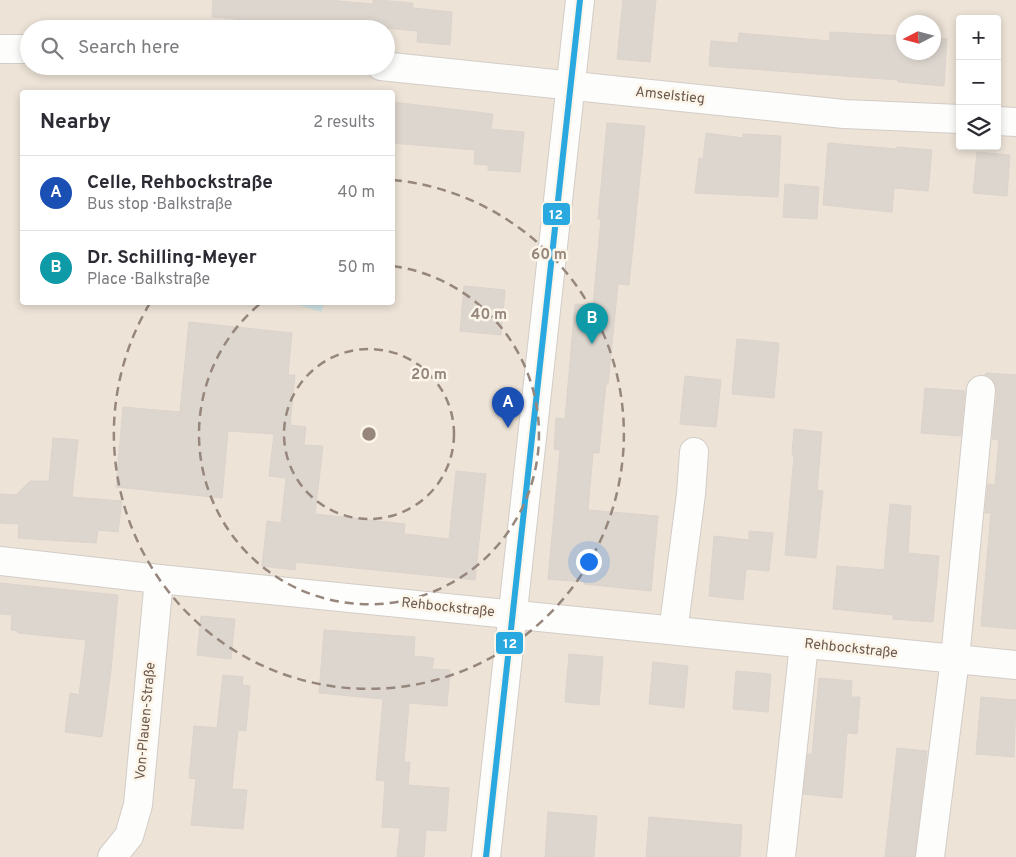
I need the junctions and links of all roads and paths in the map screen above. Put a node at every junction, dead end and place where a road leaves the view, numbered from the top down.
1 (580, 0) edge
2 (0, 49) edge
3 (20, 49) edge
4 (395, 67) edge
5 (570, 86) junction
6 (956, 119) edge
7 (1001, 121) edge
8 (1016, 122) edge
9 (981, 390) dead end
10 (694, 452) dead end
11 (0, 560) edge
12 (159, 579) junction
13 (511, 614) junction
14 (672, 630) junction
15 (804, 644) junction
16 (955, 659) junction
17 (1016, 666) edge
18 (112, 857) edge
19 (486, 857) edge
20 (781, 857) edge
21 (930, 857) edge

1 - 5 street
2 - 3 street
4 - 5 street, Amselstieg
5 - 6 street, Amselstieg
5 - 13 street
7 - 8 street
9 - 16 street
10 - 14 street
11 - 12 street, Rehbockstraße
12 - 13 street, Rehbockstraße
12 - 18 street, Von-Plauen-Straße
13 - 14 street, Rehbockstraße
13 - 19 street
14 - 15 street, Rehbockstraße
15 - 16 street, Rehbockstraße
15 - 20 street
16 - 17 street, Rehbockstraße
16 - 21 street

